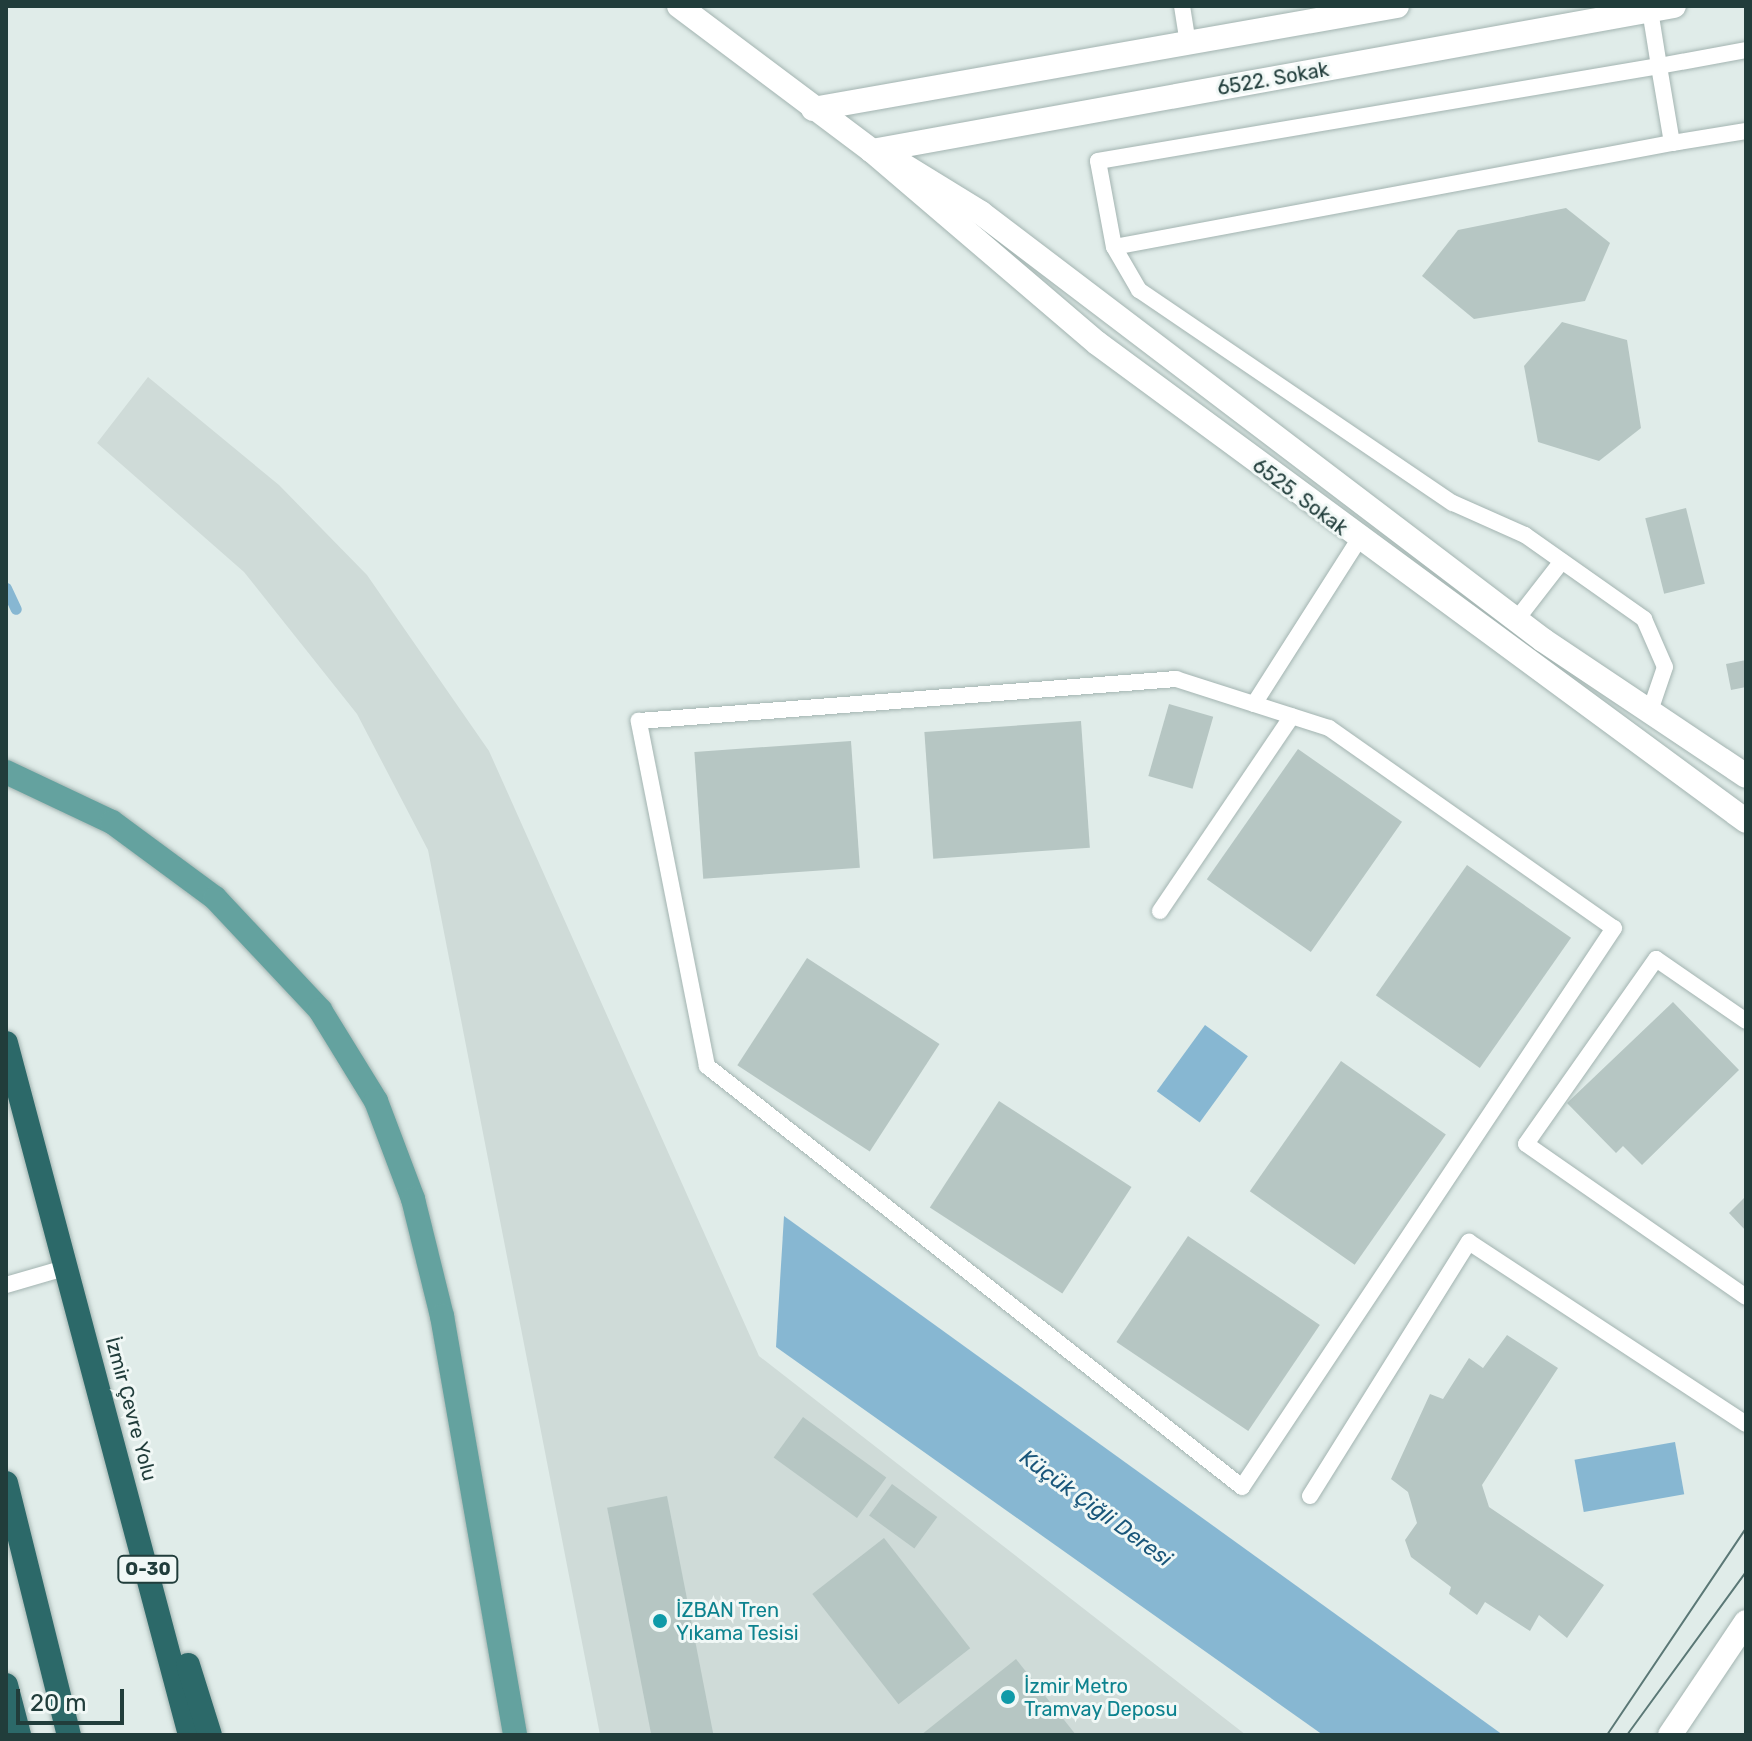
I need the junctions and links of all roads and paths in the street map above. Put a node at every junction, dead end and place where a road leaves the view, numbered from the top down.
1 (679, 6) edge
2 (1182, 6) edge
3 (1397, 6) edge
4 (1662, 8) edge
5 (1344, 11) edge
6 (1188, 43) junction
7 (1746, 50) edge
8 (1659, 66) junction
9 (813, 109) junction
10 (1746, 131) edge
11 (1672, 143) junction
12 (872, 151) junction
13 (1114, 247) junction
14 (1358, 541) junction
15 (1562, 561) junction
16 (1517, 619) junction
17 (1254, 704) junction
18 (1650, 711) junction
19 (1292, 716) junction
20 (1741, 766) edge
21 (6, 772) edge
22 (1746, 821) edge
23 (1160, 911) dead end
24 (1746, 1021) edge
25 (6, 1043) edge
26 (68, 1267) junction
27 (6, 1285) edge
28 (1746, 1297) edge
29 (106, 1404) junction
30 (1746, 1424) edge
31 (6, 1483) edge
32 (1310, 1496) dead end
33 (1746, 1622) edge
34 (6, 1685) edge
35 (19, 1735) edge
36 (69, 1735) edge
37 (190, 1735) edge
38 (210, 1735) edge
39 (515, 1735) edge
40 (1670, 1735) edge

1 - 9 street, 6525. Sokak
2 - 6 lane
3 - 5 street
4 - 8 lane
4 - 12 street, 6522. Sokak
5 - 6 street
6 - 9 street
7 - 8 lane
8 - 11 lane
8 - 13 lane
9 - 12 street, 6525. Sokak
10 - 11 lane
11 - 13 lane
12 - 14 street, 6525. Sokak
12 - 16 street, 6525. Sokak
13 - 15 lane
14 - 17 lane
14 - 22 street, 6525. Sokak
15 - 16 lane
15 - 18 lane
16 - 18 street, 6525. Sokak
17 - 19 lane
17 - 19 lane
18 - 20 street, 6525. Sokak
19 - 23 lane
21 - 39 main road
24 - 28 lane
25 - 26 highway, İzmir Çevre Yolu / O-30
26 - 27 lane
26 - 29 highway, İzmir Çevre Yolu / O-30
29 - 37 highway, İzmir Çevre Yolu / O-30
29 - 38 highway
30 - 32 lane
31 - 36 highway
33 - 40 street
34 - 35 highway

